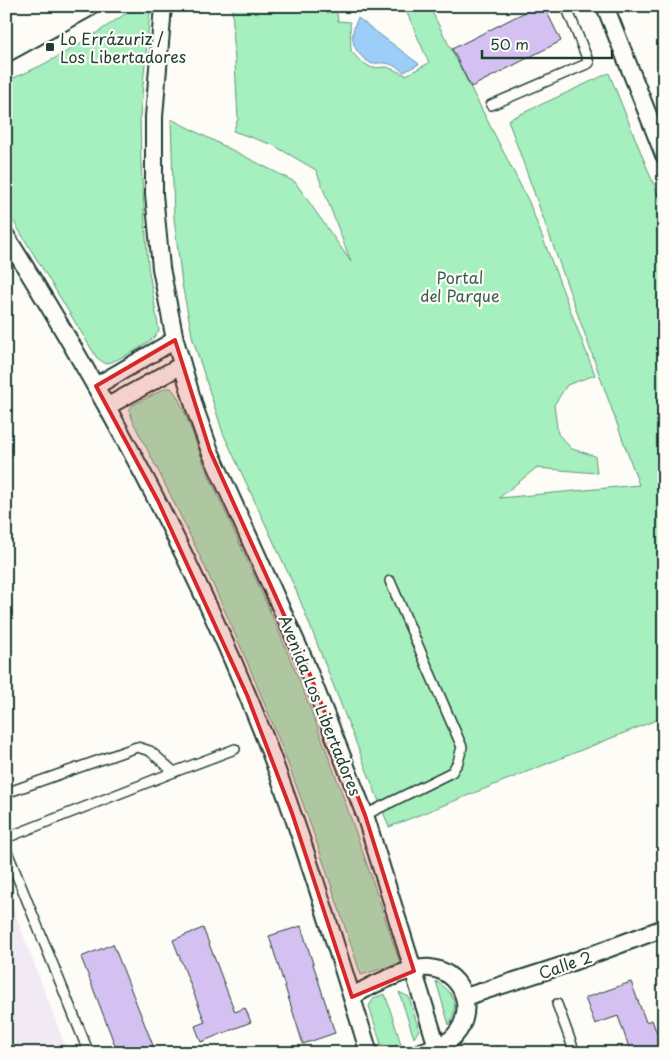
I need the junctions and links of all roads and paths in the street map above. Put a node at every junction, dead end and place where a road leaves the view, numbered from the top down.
1 (44, 6) edge
2 (86, 6) edge
3 (163, 6) edge
4 (566, 6) edge
5 (605, 6) edge
6 (6, 26) edge
7 (6, 50) edge
8 (491, 105) dead end
9 (660, 136) edge
10 (664, 155) edge
11 (6, 236) edge
12 (175, 340) junction
13 (182, 365) junction
14 (96, 386) junction
15 (108, 406) junction
16 (390, 581) dead end
17 (235, 749) dead end
18 (174, 772) junction
19 (6, 793) edge
20 (365, 815) junction
21 (6, 838) edge
22 (6, 849) edge
23 (664, 928) edge
24 (414, 971) junction
25 (352, 997) junction
26 (465, 997) junction
27 (557, 1004) dead end
28 (438, 1049) edge
29 (89, 1053) edge
30 (369, 1053) edge
31 (418, 1053) edge
32 (575, 1053) edge

1 - 6 main road
2 - 7 main road
3 - 12 street, Avenida Los Libertadores
4 - 8 lane
5 - 9 street
9 - 10 street
11 - 14 street
12 - 13 street, Avenida Los Libertadores
12 - 14 street
13 - 15 street
13 - 20 street, Avenida Los Libertadores
14 - 15 street
15 - 25 street
16 - 20 lane
17 - 18 lane
18 - 19 lane
18 - 21 lane
20 - 24 street, Avenida Los Libertadores
22 - 29 lane
23 - 26 street, Calle 2
24 - 25 street
24 - 26 street
24 - 28 street, Avenida Los Libertadores
25 - 30 street
26 - 28 street
27 - 32 lane
28 - 31 street

